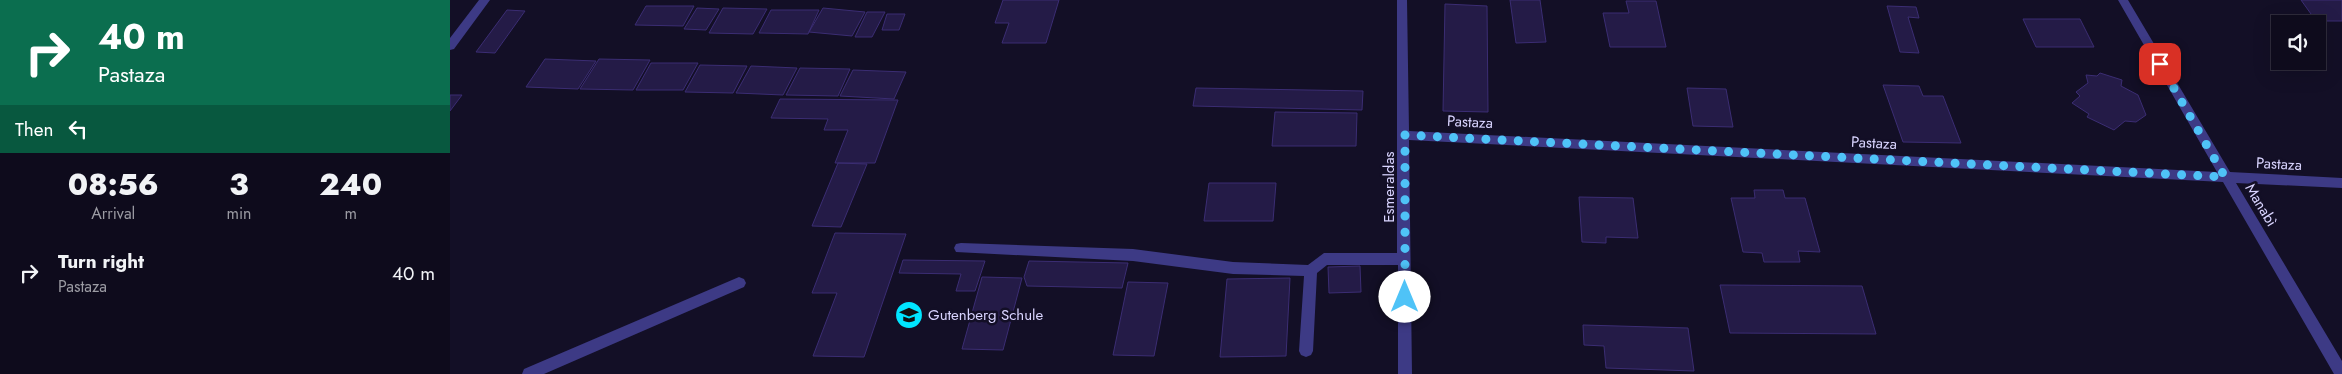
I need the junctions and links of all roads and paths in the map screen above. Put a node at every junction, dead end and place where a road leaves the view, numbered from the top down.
1 (485, 0) edge
2 (1402, 0) edge
3 (2123, 0) edge
4 (450, 28) edge
5 (463, 28) junction
6 (450, 46) edge
7 (1405, 135) junction
8 (2225, 177) junction
9 (2342, 183) edge
10 (960, 248) dead end
11 (1405, 259) junction
12 (1311, 271) junction
13 (739, 283) dead end
14 (1306, 351) dead end
15 (529, 374) edge
16 (1405, 374) edge
17 (2342, 374) edge

1 - 5 street
2 - 7 street, Esmeraldas
3 - 8 street, Manabì
4 - 5 street
5 - 6 street
7 - 8 street, Pastaza
7 - 11 street, Esmeraldas
8 - 9 street, Pastaza
8 - 17 street, Manabì
10 - 12 street
11 - 12 street
11 - 16 street, Esmeraldas
12 - 14 street
13 - 15 street

